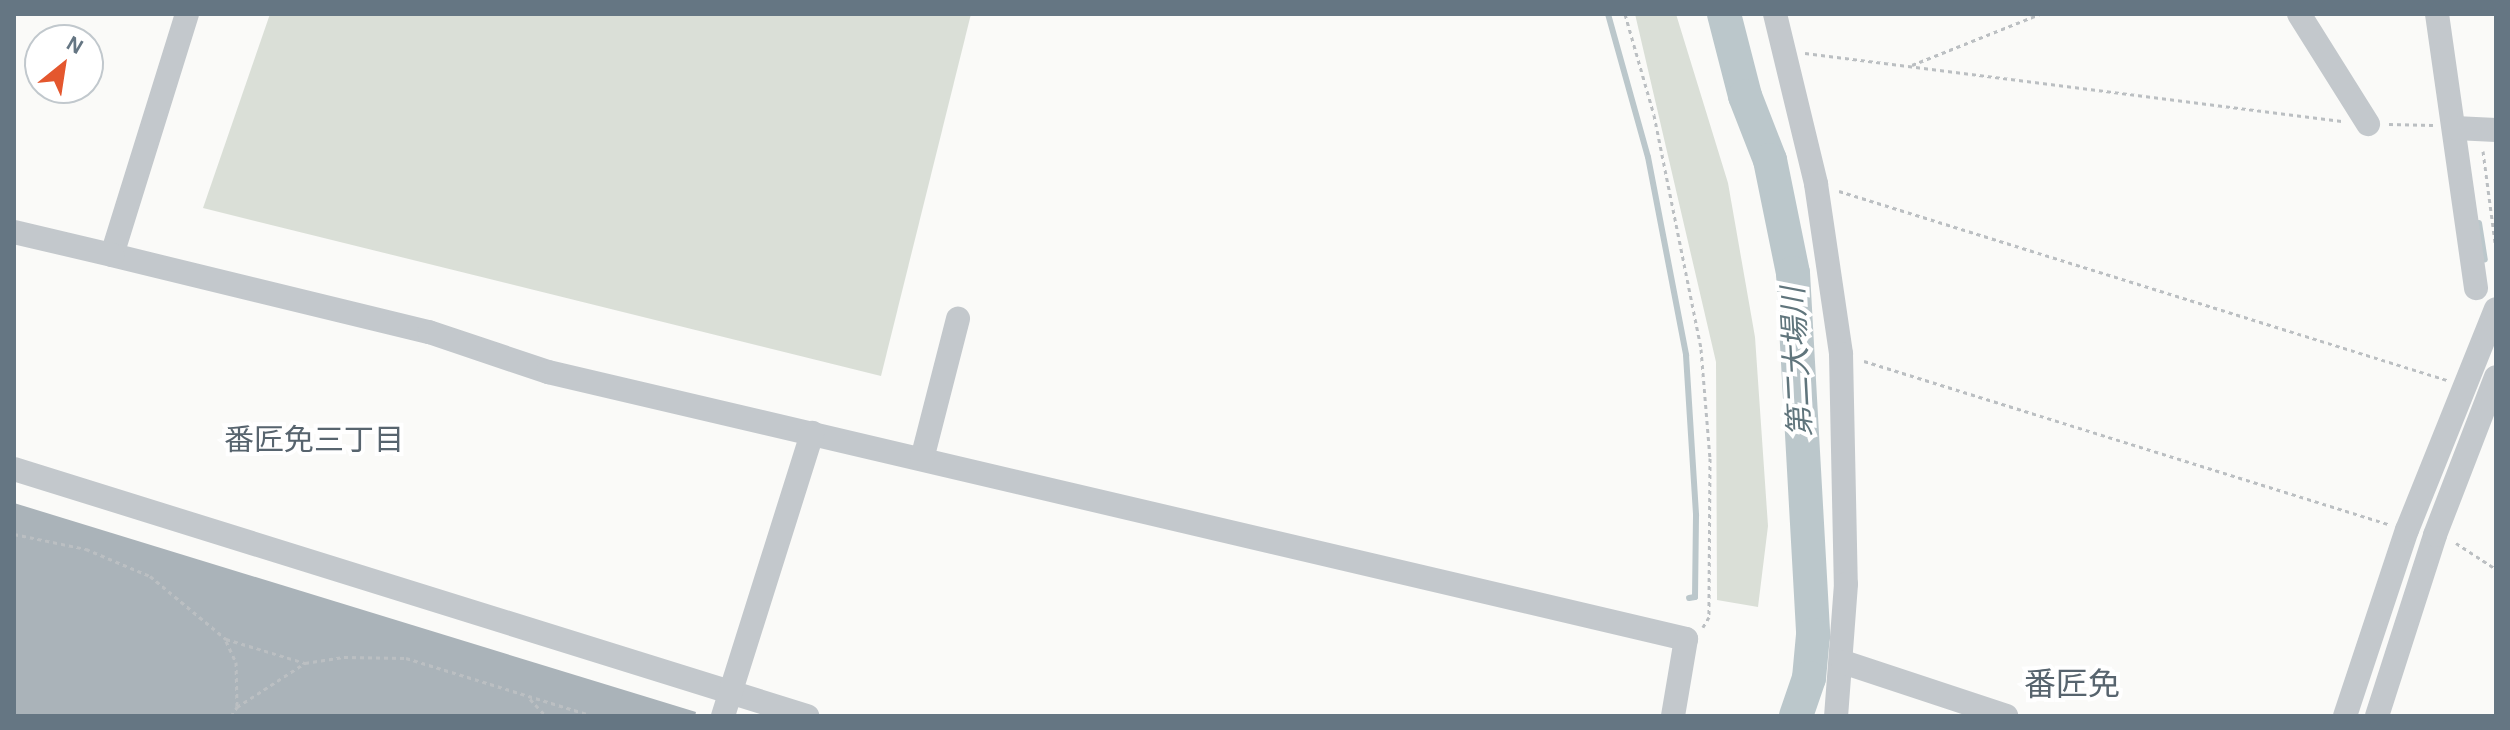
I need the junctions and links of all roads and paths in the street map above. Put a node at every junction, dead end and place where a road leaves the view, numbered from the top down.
1 (187, 14) edge
2 (1625, 14) edge
3 (1775, 14) edge
4 (2040, 14) edge
5 (2299, 14) edge
6 (2437, 14) edge
7 (1786, 50) junction
8 (1908, 66) junction
9 (2368, 124) junction
10 (2470, 128) edge
11 (1816, 184) junction
12 (14, 232) edge
13 (2496, 250) edge
14 (112, 255) junction
15 (2476, 288) dead end
16 (2496, 309) edge
17 (958, 319) dead end
18 (1841, 354) junction
19 (2496, 377) edge
20 (2464, 385) junction
21 (812, 433) junction
22 (922, 459) junction
23 (14, 469) edge
24 (2407, 530) junction
25 (14, 534) edge
26 (2435, 535) junction
27 (2496, 569) edge
28 (1702, 630) dead end
29 (226, 639) junction
30 (1843, 662) junction
31 (305, 663) junction
32 (731, 692) junction
33 (528, 696) junction
34 (237, 707) junction
35 (231, 716) edge
36 (546, 716) edge
37 (593, 716) edge
38 (723, 716) edge
39 (807, 716) edge
40 (1673, 716) edge
41 (1836, 716) edge
42 (2006, 716) edge
43 (2345, 716) edge
44 (2377, 716) edge

1 - 14 street
2 - 28 path
3 - 7 street
4 - 8 path
5 - 9 street
6 - 10 street
7 - 8 path
7 - 11 street
8 - 9 path
9 - 10 path
10 - 13 path
10 - 15 street
11 - 18 street
11 - 20 path
12 - 14 street
14 - 21 street
16 - 20 street
17 - 22 street
18 - 24 path
18 - 30 street
19 - 26 street
20 - 24 street
21 - 22 street
21 - 32 street
22 - 40 street
23 - 32 street
24 - 43 street
25 - 29 path
26 - 27 path
26 - 44 street
29 - 31 path
29 - 34 path
30 - 41 street
30 - 42 street
31 - 33 path
31 - 34 path
32 - 38 street
32 - 39 street
33 - 36 path
33 - 37 path
34 - 35 path

